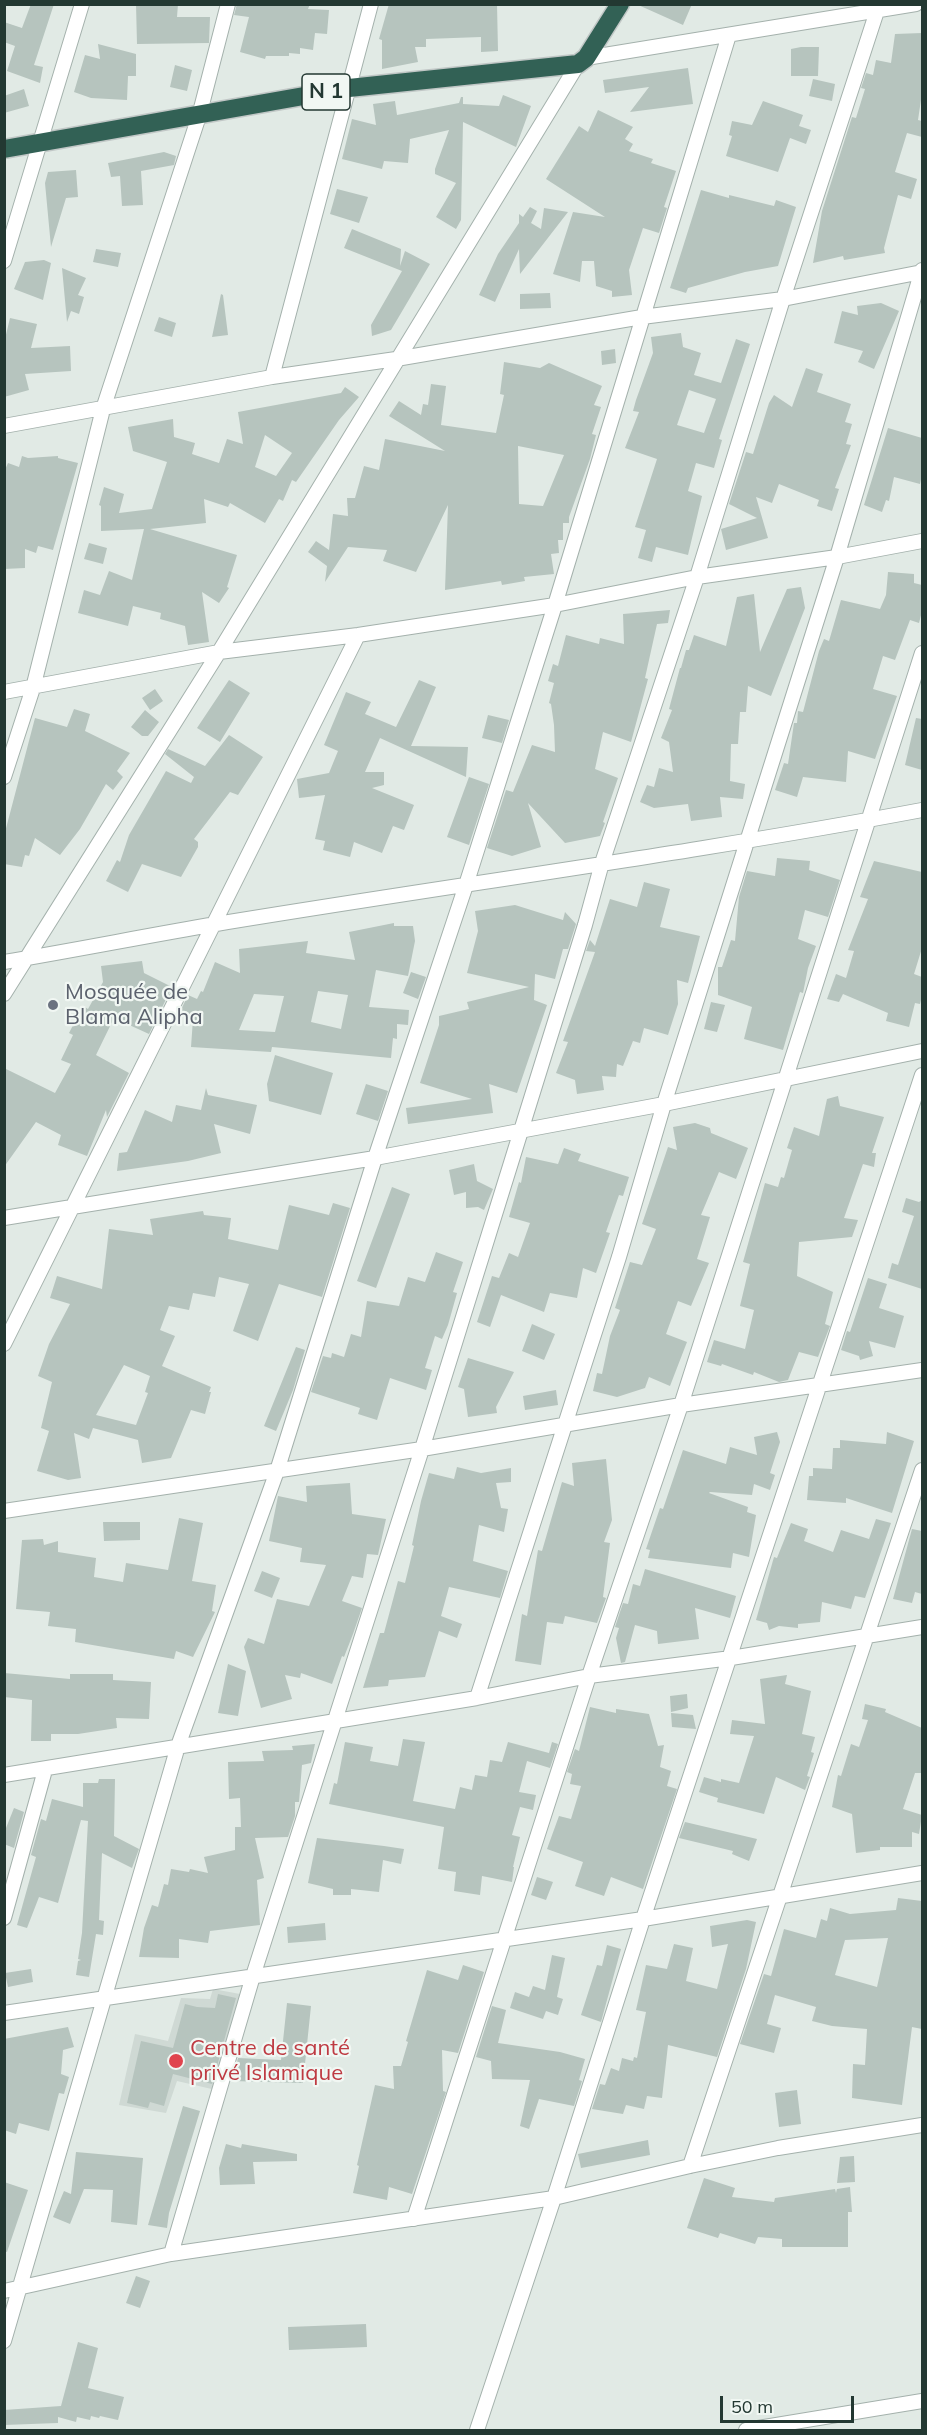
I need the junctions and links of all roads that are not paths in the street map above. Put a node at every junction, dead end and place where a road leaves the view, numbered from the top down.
1 (82, 4) edge
2 (228, 4) edge
3 (371, 4) edge
4 (620, 4) edge
5 (916, 4) edge
6 (877, 11) junction
7 (729, 35) junction
8 (582, 61) junction
9 (349, 88) junction
10 (199, 116) junction
11 (40, 143) junction
12 (4, 149) edge
13 (4, 261) edge
14 (922, 271) edge
15 (783, 299) junction
16 (642, 317) junction
17 (396, 359) junction
18 (273, 377) junction
19 (103, 409) junction
20 (4, 426) edge
21 (922, 541) edge
22 (837, 557) junction
23 (697, 577) junction
24 (555, 606) junction
25 (358, 635) junction
26 (219, 652) junction
27 (922, 653) edge
28 (33, 688) junction
29 (4, 692) edge
30 (4, 777) edge
31 (922, 810) edge
32 (869, 820) junction
33 (747, 843) junction
34 (602, 863) junction
35 (466, 885) junction
36 (215, 924) junction
37 (27, 958) junction
38 (4, 962) edge
39 (4, 994) edge
40 (922, 1052) edge
41 (922, 1075) edge
42 (786, 1081) junction
43 (664, 1104) junction
44 (521, 1131) junction
45 (375, 1158) junction
46 (75, 1205) junction
47 (4, 1218) edge
48 (4, 1344) edge
49 (922, 1370) edge
50 (822, 1383) junction
51 (681, 1405) junction
52 (567, 1424) junction
53 (422, 1449) junction
54 (922, 1470) edge
55 (277, 1471) junction
56 (4, 1511) edge
57 (922, 1627) edge
58 (866, 1635) junction
59 (731, 1658) junction
60 (589, 1676) junction
61 (477, 1698) junction
62 (334, 1722) junction
63 (178, 1746) junction
64 (45, 1770) junction
65 (4, 1775) edge
66 (922, 1873) edge
67 (780, 1896) junction
68 (4, 1918) edge
69 (643, 1919) junction
70 (504, 1938) junction
71 (254, 1976) junction
72 (106, 1997) junction
73 (4, 2013) edge
74 (922, 2125) edge
75 (690, 2166) junction
76 (554, 2198) junction
77 (414, 2219) junction
78 (171, 2254) junction
79 (19, 2289) junction
80 (4, 2291) edge
81 (4, 2341) edge
82 (922, 2401) edge
83 (477, 2430) edge
84 (746, 2430) edge

1 - 11 street
2 - 10 street
3 - 9 street
4 - 8 highway
5 - 6 street
6 - 7 street
6 - 15 street
7 - 8 street
7 - 16 street
8 - 9 highway, N 1
8 - 17 street
9 - 10 highway, N 1
9 - 18 street
10 - 11 highway, N 1
10 - 19 street
11 - 12 highway, N 1
11 - 13 street
14 - 15 street
14 - 22 street
15 - 16 street
15 - 23 street
16 - 17 street
16 - 24 street
17 - 18 street
17 - 26 street
18 - 19 street
19 - 20 street
19 - 28 street
21 - 22 street
22 - 23 street
22 - 33 street
23 - 24 street
23 - 34 street
24 - 25 street
24 - 35 street
25 - 26 street
25 - 36 street
26 - 28 street
26 - 37 street
27 - 32 street
28 - 29 street
28 - 30 street
31 - 32 street
32 - 33 street
32 - 42 street
33 - 34 street
33 - 43 street
34 - 35 street
34 - 44 street
35 - 36 street
35 - 45 street
36 - 37 street
36 - 46 street
37 - 38 street
37 - 39 street
40 - 42 street
41 - 50 street
42 - 43 street
42 - 51 street
43 - 44 street
43 - 52 street
44 - 45 street
44 - 53 street
45 - 46 street
45 - 55 street
46 - 47 street
46 - 48 street
49 - 50 street
50 - 51 street
50 - 59 street
51 - 52 street
51 - 60 street
52 - 53 street
52 - 61 street
53 - 55 street
53 - 62 street
54 - 58 street
55 - 56 street
55 - 63 street
57 - 58 street
58 - 59 street
58 - 67 street
59 - 60 street
59 - 69 street
60 - 61 street
60 - 70 street
61 - 62 street
62 - 63 street
62 - 71 street
63 - 64 street
63 - 72 street
64 - 65 street
64 - 68 street
66 - 67 street
67 - 69 street
67 - 75 street
69 - 70 street
69 - 76 street
70 - 71 street
70 - 77 street
71 - 72 street
71 - 78 street
72 - 73 street
72 - 79 street
74 - 75 street
75 - 76 street
76 - 77 street
76 - 83 street
77 - 78 street
78 - 79 street
79 - 80 street
79 - 81 street
82 - 84 street

